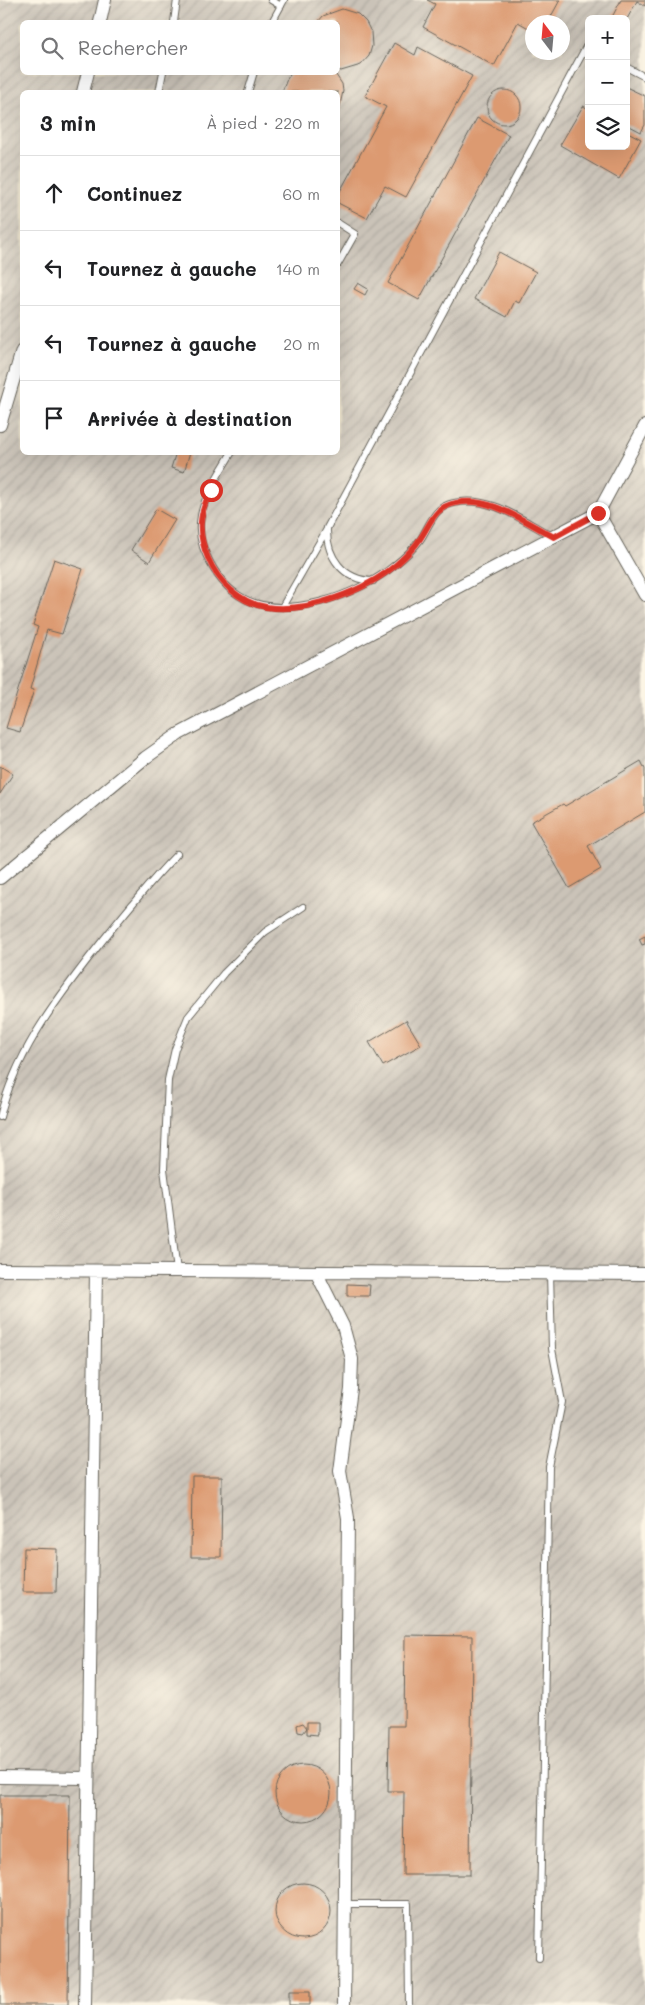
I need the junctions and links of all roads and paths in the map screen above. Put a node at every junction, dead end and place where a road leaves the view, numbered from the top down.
1 (105, 0) edge
2 (177, 0) edge
3 (271, 0) edge
4 (283, 3) edge
5 (100, 20) edge
6 (174, 20) edge
7 (273, 20) edge
8 (585, 53) edge
9 (630, 69) edge
10 (87, 75) edge
11 (162, 75) edge
12 (253, 75) edge
13 (645, 77) edge
14 (84, 90) edge
15 (158, 90) edge
16 (249, 90) edge
17 (340, 224) edge
18 (340, 260) edge
19 (20, 358) edge
20 (0, 425) edge
21 (645, 426) edge
22 (230, 455) edge
23 (598, 513) junction
24 (327, 528) junction
25 (554, 537) junction
26 (374, 581) junction
27 (643, 587) edge
28 (282, 607) junction
29 (177, 854) dead end
30 (0, 878) edge
31 (303, 907) dead end
32 (0, 1117) edge
33 (0, 1270) edge
34 (96, 1271) junction
35 (177, 1271) junction
36 (316, 1272) junction
37 (550, 1273) junction
38 (645, 1274) edge
39 (0, 1777) edge
40 (87, 1778) junction
41 (345, 1904) junction
42 (539, 1958) dead end
43 (84, 2005) edge
44 (344, 2005) edge
45 (409, 2005) edge

1 - 5 street
2 - 6 lane
3 - 4 lane
4 - 7 lane
8 - 24 lane
9 - 13 lane
10 - 14 street
11 - 15 lane
12 - 16 lane
17 - 18 lane
19 - 20 street
21 - 23 street
22 - 28 lane
23 - 25 street
23 - 27 street
24 - 26 lane
24 - 28 lane
25 - 26 lane
25 - 30 street
26 - 28 lane
29 - 32 lane
31 - 35 lane
33 - 34 street
34 - 35 street
34 - 40 street
35 - 36 street
36 - 37 street
36 - 41 street
37 - 38 street
37 - 42 lane
39 - 40 street
40 - 43 street
41 - 44 street
41 - 45 lane

